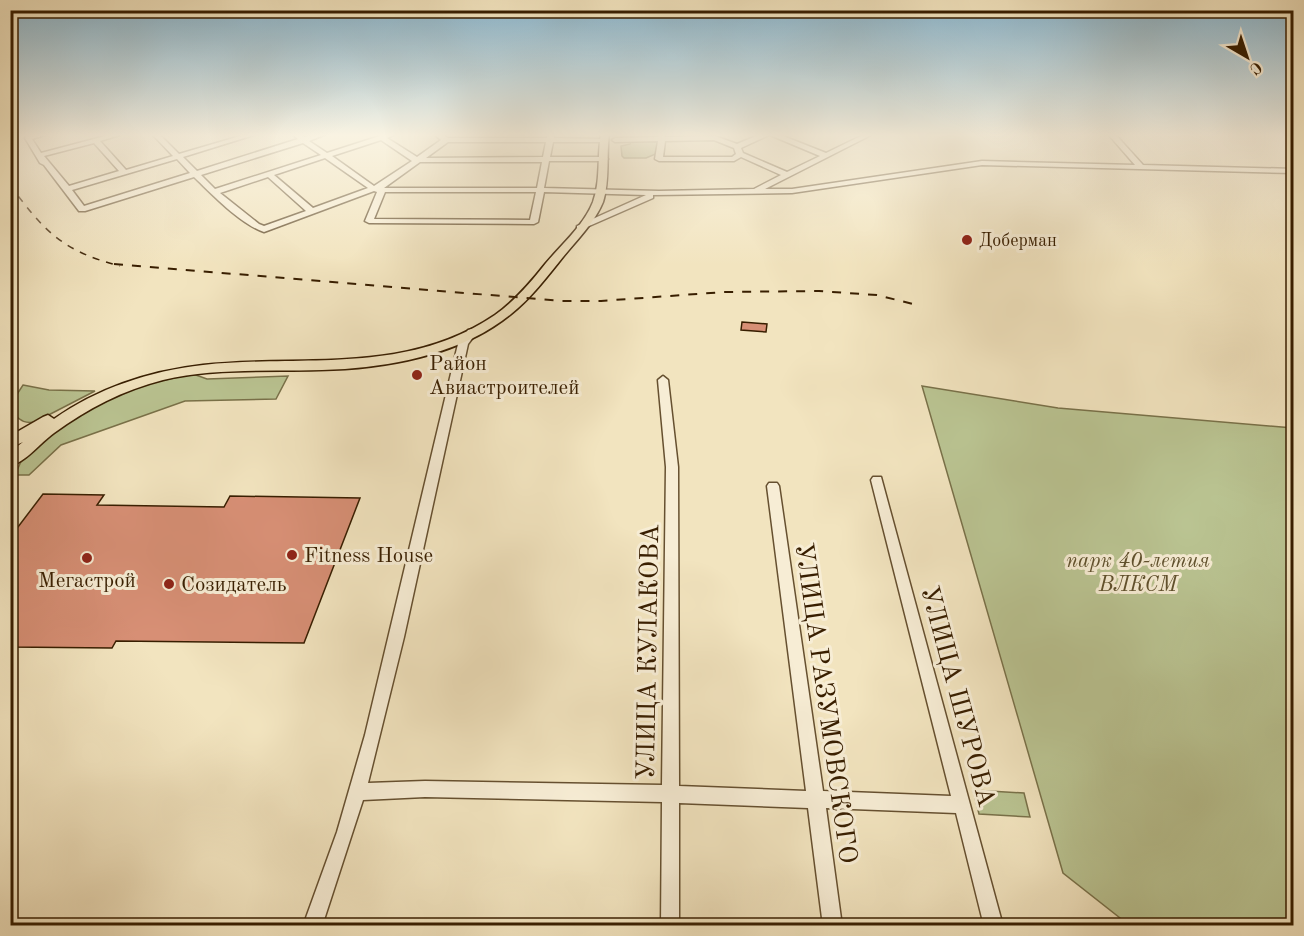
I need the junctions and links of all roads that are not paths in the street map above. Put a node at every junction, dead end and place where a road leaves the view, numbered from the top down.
1 (59, 178) edge
2 (105, 178) edge
3 (183, 178) edge
4 (199, 178) edge
5 (258, 178) edge
6 (273, 178) edge
7 (360, 178) edge
8 (394, 178) edge
9 (542, 178) edge
10 (601, 178) edge
11 (781, 178) edge
12 (882, 178) edge
13 (68, 189) junction
14 (378, 189) junction
15 (540, 190) junction
16 (214, 192) junction
17 (753, 192) junction
18 (599, 193) junction
19 (659, 193) junction
20 (310, 210) junction
21 (580, 228) junction
22 (468, 338) junction
23 (663, 380) dead end
24 (10, 443) edge
25 (10, 460) edge
26 (877, 480) dead end
27 (772, 486) dead end
28 (356, 792) junction
29 (669, 795) junction
30 (816, 799) junction
31 (963, 805) junction
32 (312, 926) edge
33 (670, 926) edge
34 (833, 926) edge
35 (994, 926) edge

1 - 13 street
2 - 13 street
3 - 13 street
4 - 16 street
5 - 16 street
6 - 20 street
7 - 14 street
8 - 14 street
9 - 15 street
10 - 18 main road
11 - 17 street
12 - 17 street
14 - 15 street
14 - 15 street
14 - 20 street
15 - 18 street
16 - 20 street
17 - 19 street
18 - 19 street
18 - 21 main road
18 - 24 main road
19 - 21 street
21 - 22 main road
22 - 25 main road
22 - 28 street
23 - 29 street, УЛИЦА КУЛАКОВА
26 - 31 street, УЛИЦА ШУРОВА
27 - 30 street, УЛИЦА РАЗУМОВСКОГО
28 - 29 street
28 - 32 street
29 - 30 street
29 - 33 street, УЛИЦА КУЛАКОВА
30 - 31 street
30 - 34 street, УЛИЦА РАЗУМОВСКОГО
31 - 35 street, УЛИЦА ШУРОВА

